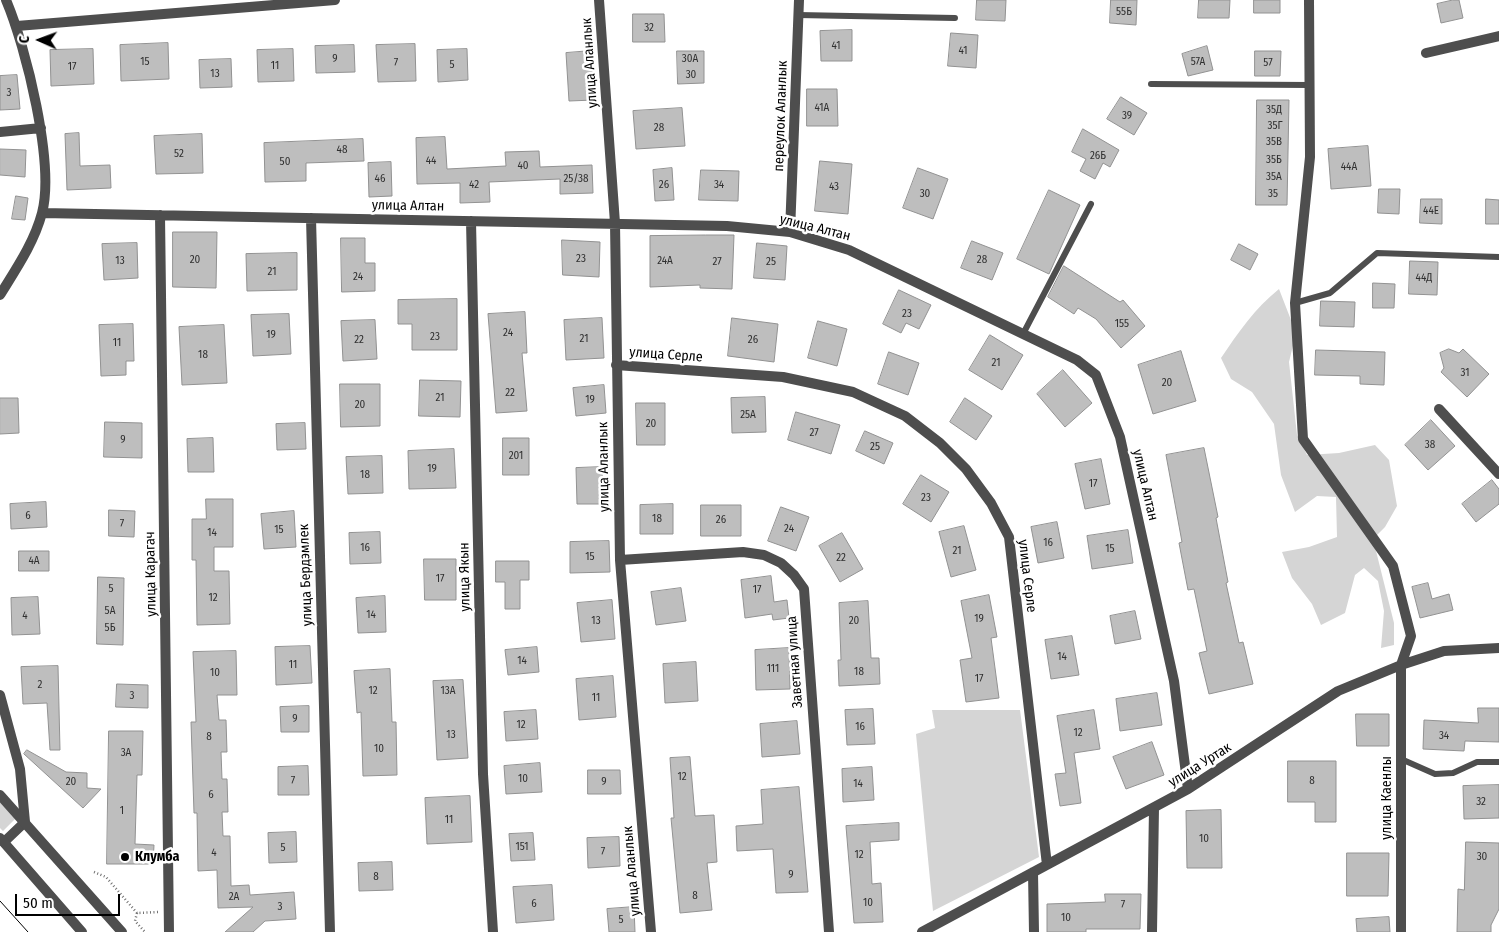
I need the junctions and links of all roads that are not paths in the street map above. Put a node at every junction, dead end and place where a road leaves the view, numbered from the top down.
1 (6, 0) edge
2 (335, 0) edge
3 (599, 0) edge
4 (799, 0) edge
5 (1309, 0) edge
6 (798, 15) junction
7 (955, 18) dead end
8 (17, 26) junction
9 (1499, 36) edge
10 (1426, 53) dead end
11 (1150, 84) dead end
12 (1310, 85) junction
13 (41, 128) junction
14 (0, 132) edge
15 (1091, 204) dead end
16 (42, 213) junction
17 (160, 215) junction
18 (311, 218) junction
19 (471, 221) junction
20 (615, 223) junction
21 (790, 232) junction
22 (1499, 257) edge
23 (0, 295) edge
24 (1295, 303) junction
25 (1023, 334) junction
26 (616, 365) junction
27 (1439, 409) dead end
28 (1499, 474) edge
29 (620, 560) junction
30 (1499, 648) edge
31 (1401, 665) junction
32 (0, 695) edge
33 (1401, 759) junction
34 (1499, 762) edge
35 (1188, 789) junction
36 (0, 795) edge
37 (1154, 808) junction
38 (25, 822) junction
39 (2, 840) edge
40 (1047, 865) junction
41 (1033, 872) junction
42 (82, 932) edge
43 (122, 932) edge
44 (169, 932) edge
45 (330, 932) edge
46 (493, 932) edge
47 (650, 932) edge
48 (829, 932) edge
49 (922, 932) edge
50 (1034, 932) edge
51 (1152, 932) edge
52 (1401, 932) edge

1 - 8 street
2 - 8 street
3 - 20 street, улица Аланлык
4 - 6 street, переулок Аланлык
5 - 12 street, улица Каенлы
6 - 7 lane
6 - 21 street, переулок Аланлык
8 - 13 street
9 - 10 street
11 - 12 lane
12 - 24 street, улица Каенлы
13 - 14 street
13 - 16 street
15 - 25 lane
16 - 17 street, улица Алтан
16 - 23 street
17 - 18 street, улица Алтан
17 - 44 street, улица Карагач
18 - 19 street, улица Алтан
18 - 45 street, улица Бердэмлек
19 - 20 street, улица Алтан
19 - 46 street, улица Якын
20 - 21 street, улица Алтан
20 - 26 street, улица Аланлык
21 - 25 street, улица Алтан
22 - 24 lane
24 - 31 street, улица Каенлы
25 - 35 street, улица Алтан
26 - 29 street, улица Аланлык
26 - 40 street, улица Серле
27 - 28 street
29 - 47 street, улица Аланлык
29 - 48 street, Заветная улица
30 - 31 street, улица Уртак
31 - 33 street, улица Каенлы
31 - 35 street, улица Уртак
32 - 38 street
33 - 34 lane
33 - 52 street, улица Каенлы
35 - 37 street, улица Уртак
36 - 38 street
37 - 40 street, улица Уртак
37 - 51 street
38 - 39 street
38 - 43 street
39 - 42 street
40 - 41 street, улица Уртак
41 - 49 street, улица Уртак
41 - 50 street

